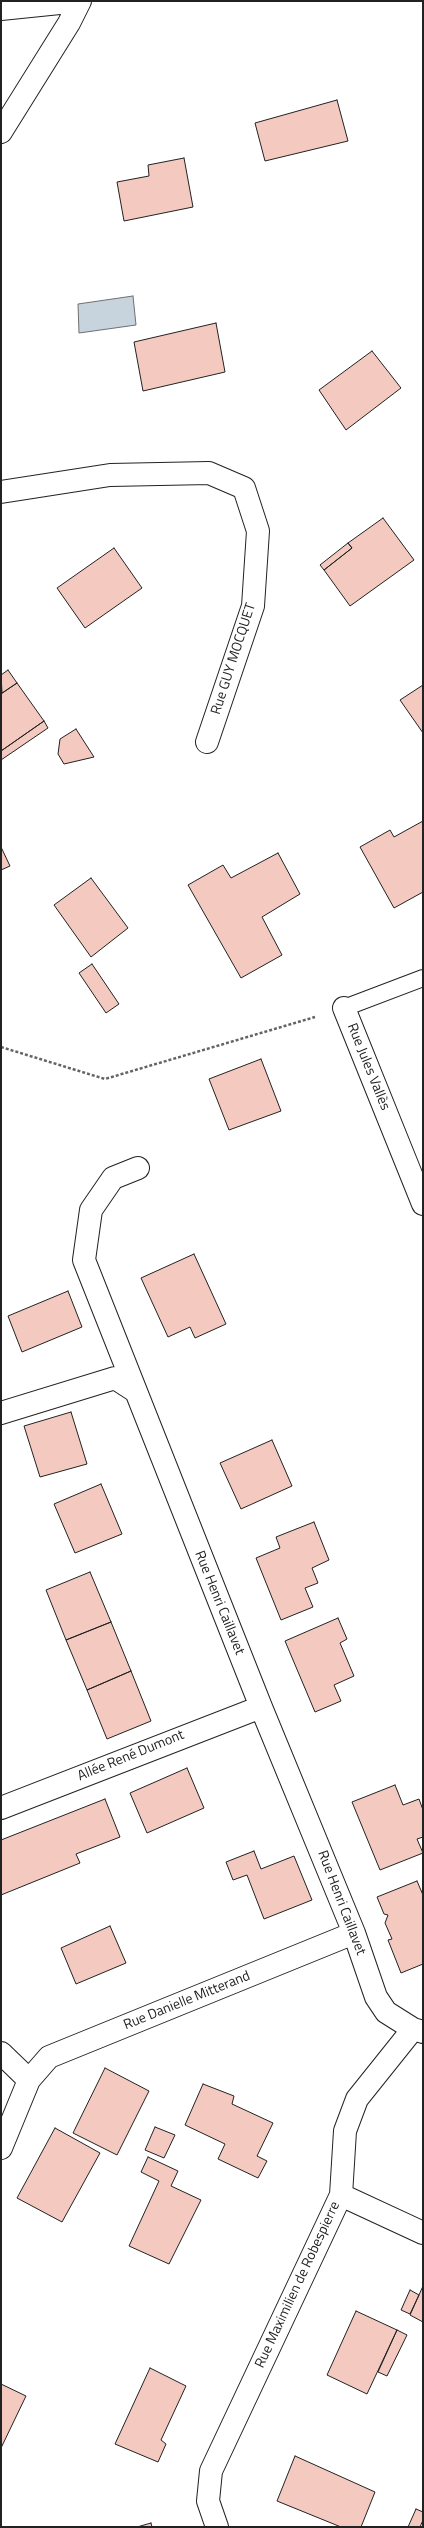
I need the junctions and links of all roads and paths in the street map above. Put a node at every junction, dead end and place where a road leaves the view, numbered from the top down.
1 (80, 1) edge
2 (1, 9) edge
3 (1, 132) edge
4 (1, 492) edge
5 (207, 742) dead end
6 (423, 978) edge
7 (344, 1008) junction
8 (1, 1047) edge
9 (138, 1168) dead end
10 (423, 1204) edge
11 (135, 1391) junction
12 (1, 1413) edge
13 (261, 1707) junction
14 (1, 1808) edge
15 (354, 1933) junction
16 (418, 2031) edge
17 (1, 2053) edge
18 (29, 2080) junction
19 (1, 2148) edge
20 (340, 2195) junction
21 (423, 2233) edge
22 (217, 2527) edge

1 - 2 street
1 - 3 street
4 - 5 street, Rue GUY MOCQUET
6 - 7 lane, Rue Jules Vallès
7 - 8 path
7 - 10 street, Rue Jules Vallès
9 - 11 street, Rue Henri Caillavet
11 - 12 street
11 - 13 street, Rue Henri Caillavet
13 - 14 street, Allée René Dumont
13 - 15 street, Rue Henri Caillavet
15 - 16 street, Rue Henri Caillavet
15 - 18 street, Rue Danielle Mitterand
16 - 20 street, Rue Maximilien de Robespierre
17 - 18 street
18 - 19 street, Rue Danielle Mitterand
20 - 21 street
20 - 22 street, Rue Maximilien de Robespierre

